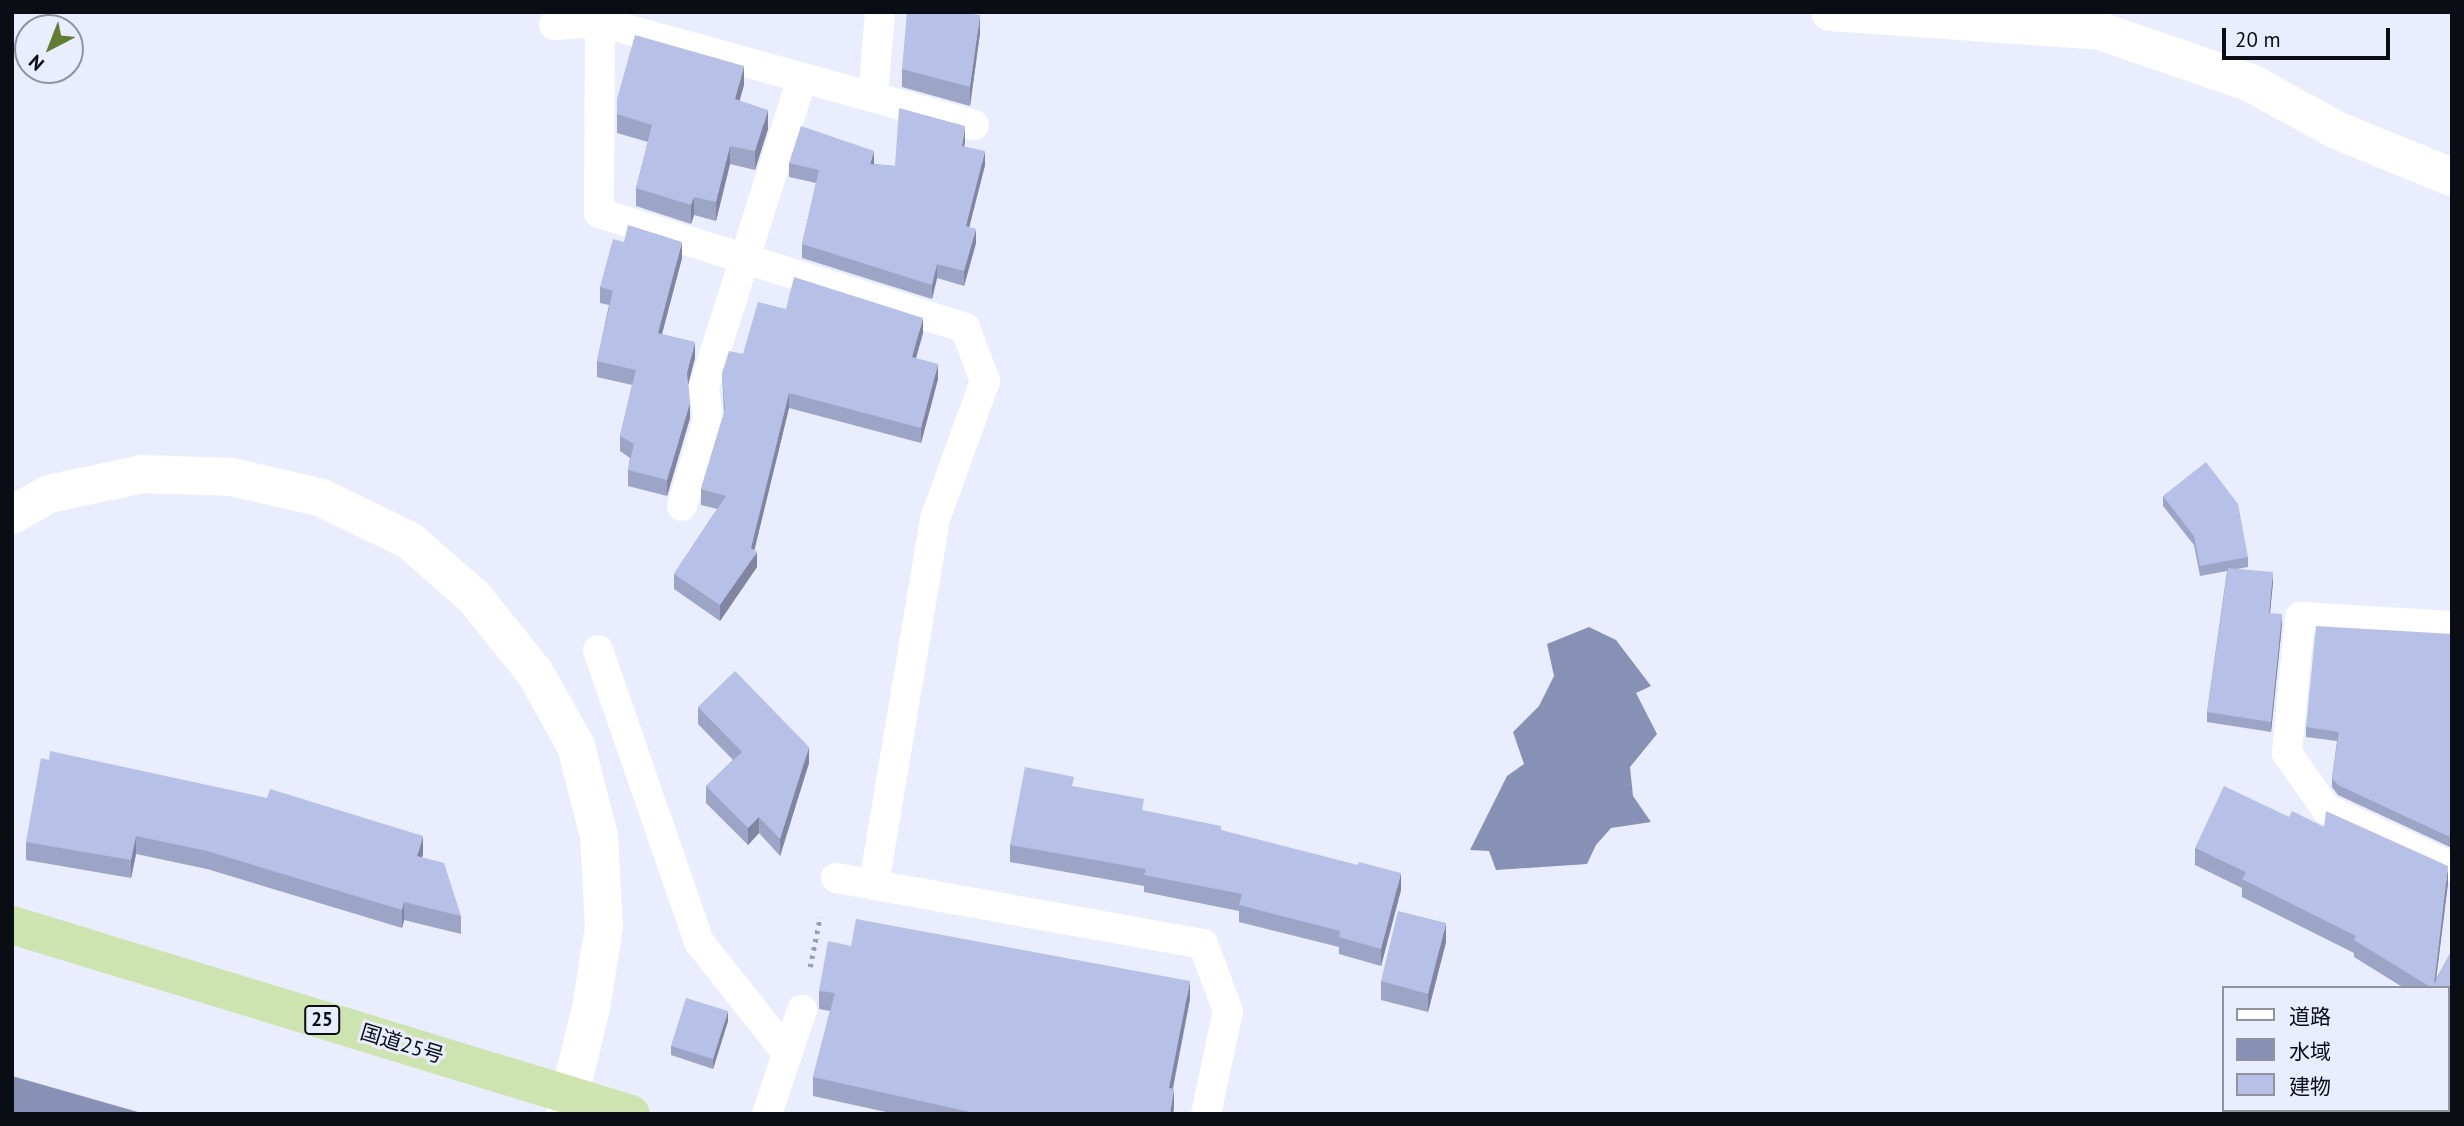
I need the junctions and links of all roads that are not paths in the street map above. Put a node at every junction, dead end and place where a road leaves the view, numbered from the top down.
1 (880, 12) edge
2 (1829, 12) edge
3 (600, 22) junction
4 (554, 25) dead end
5 (802, 78) junction
6 (873, 96) junction
7 (975, 125) dead end
8 (2452, 177) edge
9 (745, 260) junction
10 (682, 506) dead end
11 (12, 516) edge
12 (2452, 626) edge
13 (598, 650) dead end
14 (2452, 867) edge
15 (836, 878) road end
16 (874, 885) junction
17 (12, 925) edge
18 (802, 1010) road end
19 (787, 1053) junction
20 (565, 1114) edge
21 (631, 1114) edge
22 (766, 1114) edge
23 (1206, 1114) edge

1 - 6 lane
2 - 8 street
3 - 4 lane
3 - 5 lane
3 - 9 lane
5 - 6 lane
5 - 9 lane
6 - 7 lane
9 - 10 lane
9 - 16 lane
11 - 20 street
12 - 14 lane
13 - 19 lane
15 - 16 lane
16 - 23 lane
17 - 21 highway, 国道25号 / 25
18 - 19 lane
19 - 22 lane

